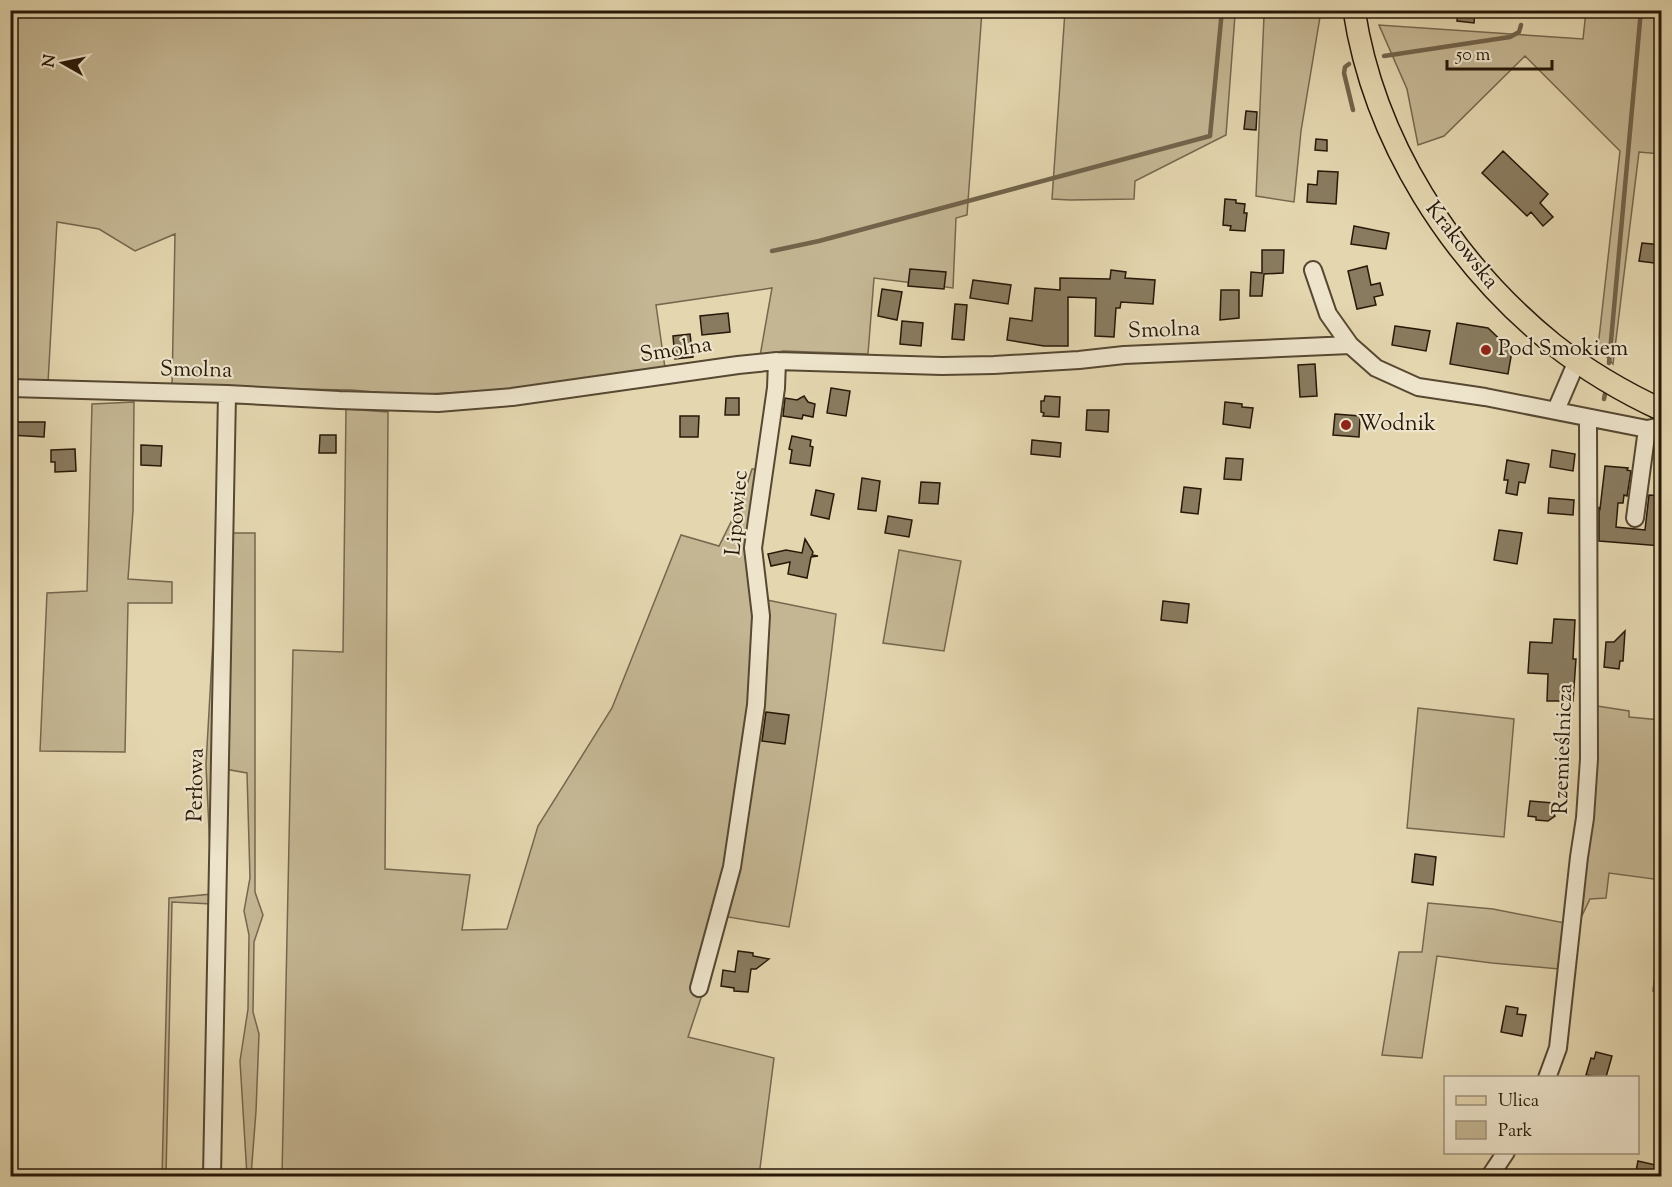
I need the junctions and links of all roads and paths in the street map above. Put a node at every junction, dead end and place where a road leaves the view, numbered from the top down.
1 (1354, 10) edge
2 (1313, 270) dead end
3 (1350, 345) junction
4 (777, 361) junction
5 (1577, 361) junction
6 (10, 388) edge
7 (227, 394) junction
8 (1556, 410) junction
9 (1662, 410) edge
10 (1588, 418) junction
11 (1654, 427) edge
12 (1635, 518) dead end
13 (699, 988) dead end
14 (1547, 1076) edge
15 (1505, 1154) edge
16 (212, 1176) edge
17 (1490, 1176) edge

1 - 5 main road, Krakowska
2 - 3 street
3 - 4 street, Smolna
3 - 8 street
4 - 7 street, Smolna
4 - 13 street, Lipowiec
5 - 8 street
5 - 9 main road, Krakowska
6 - 7 street, Smolna
7 - 16 street, Perłowa
8 - 10 street
10 - 11 street
10 - 14 street, Rzemieślnicza
11 - 12 street
15 - 17 street

